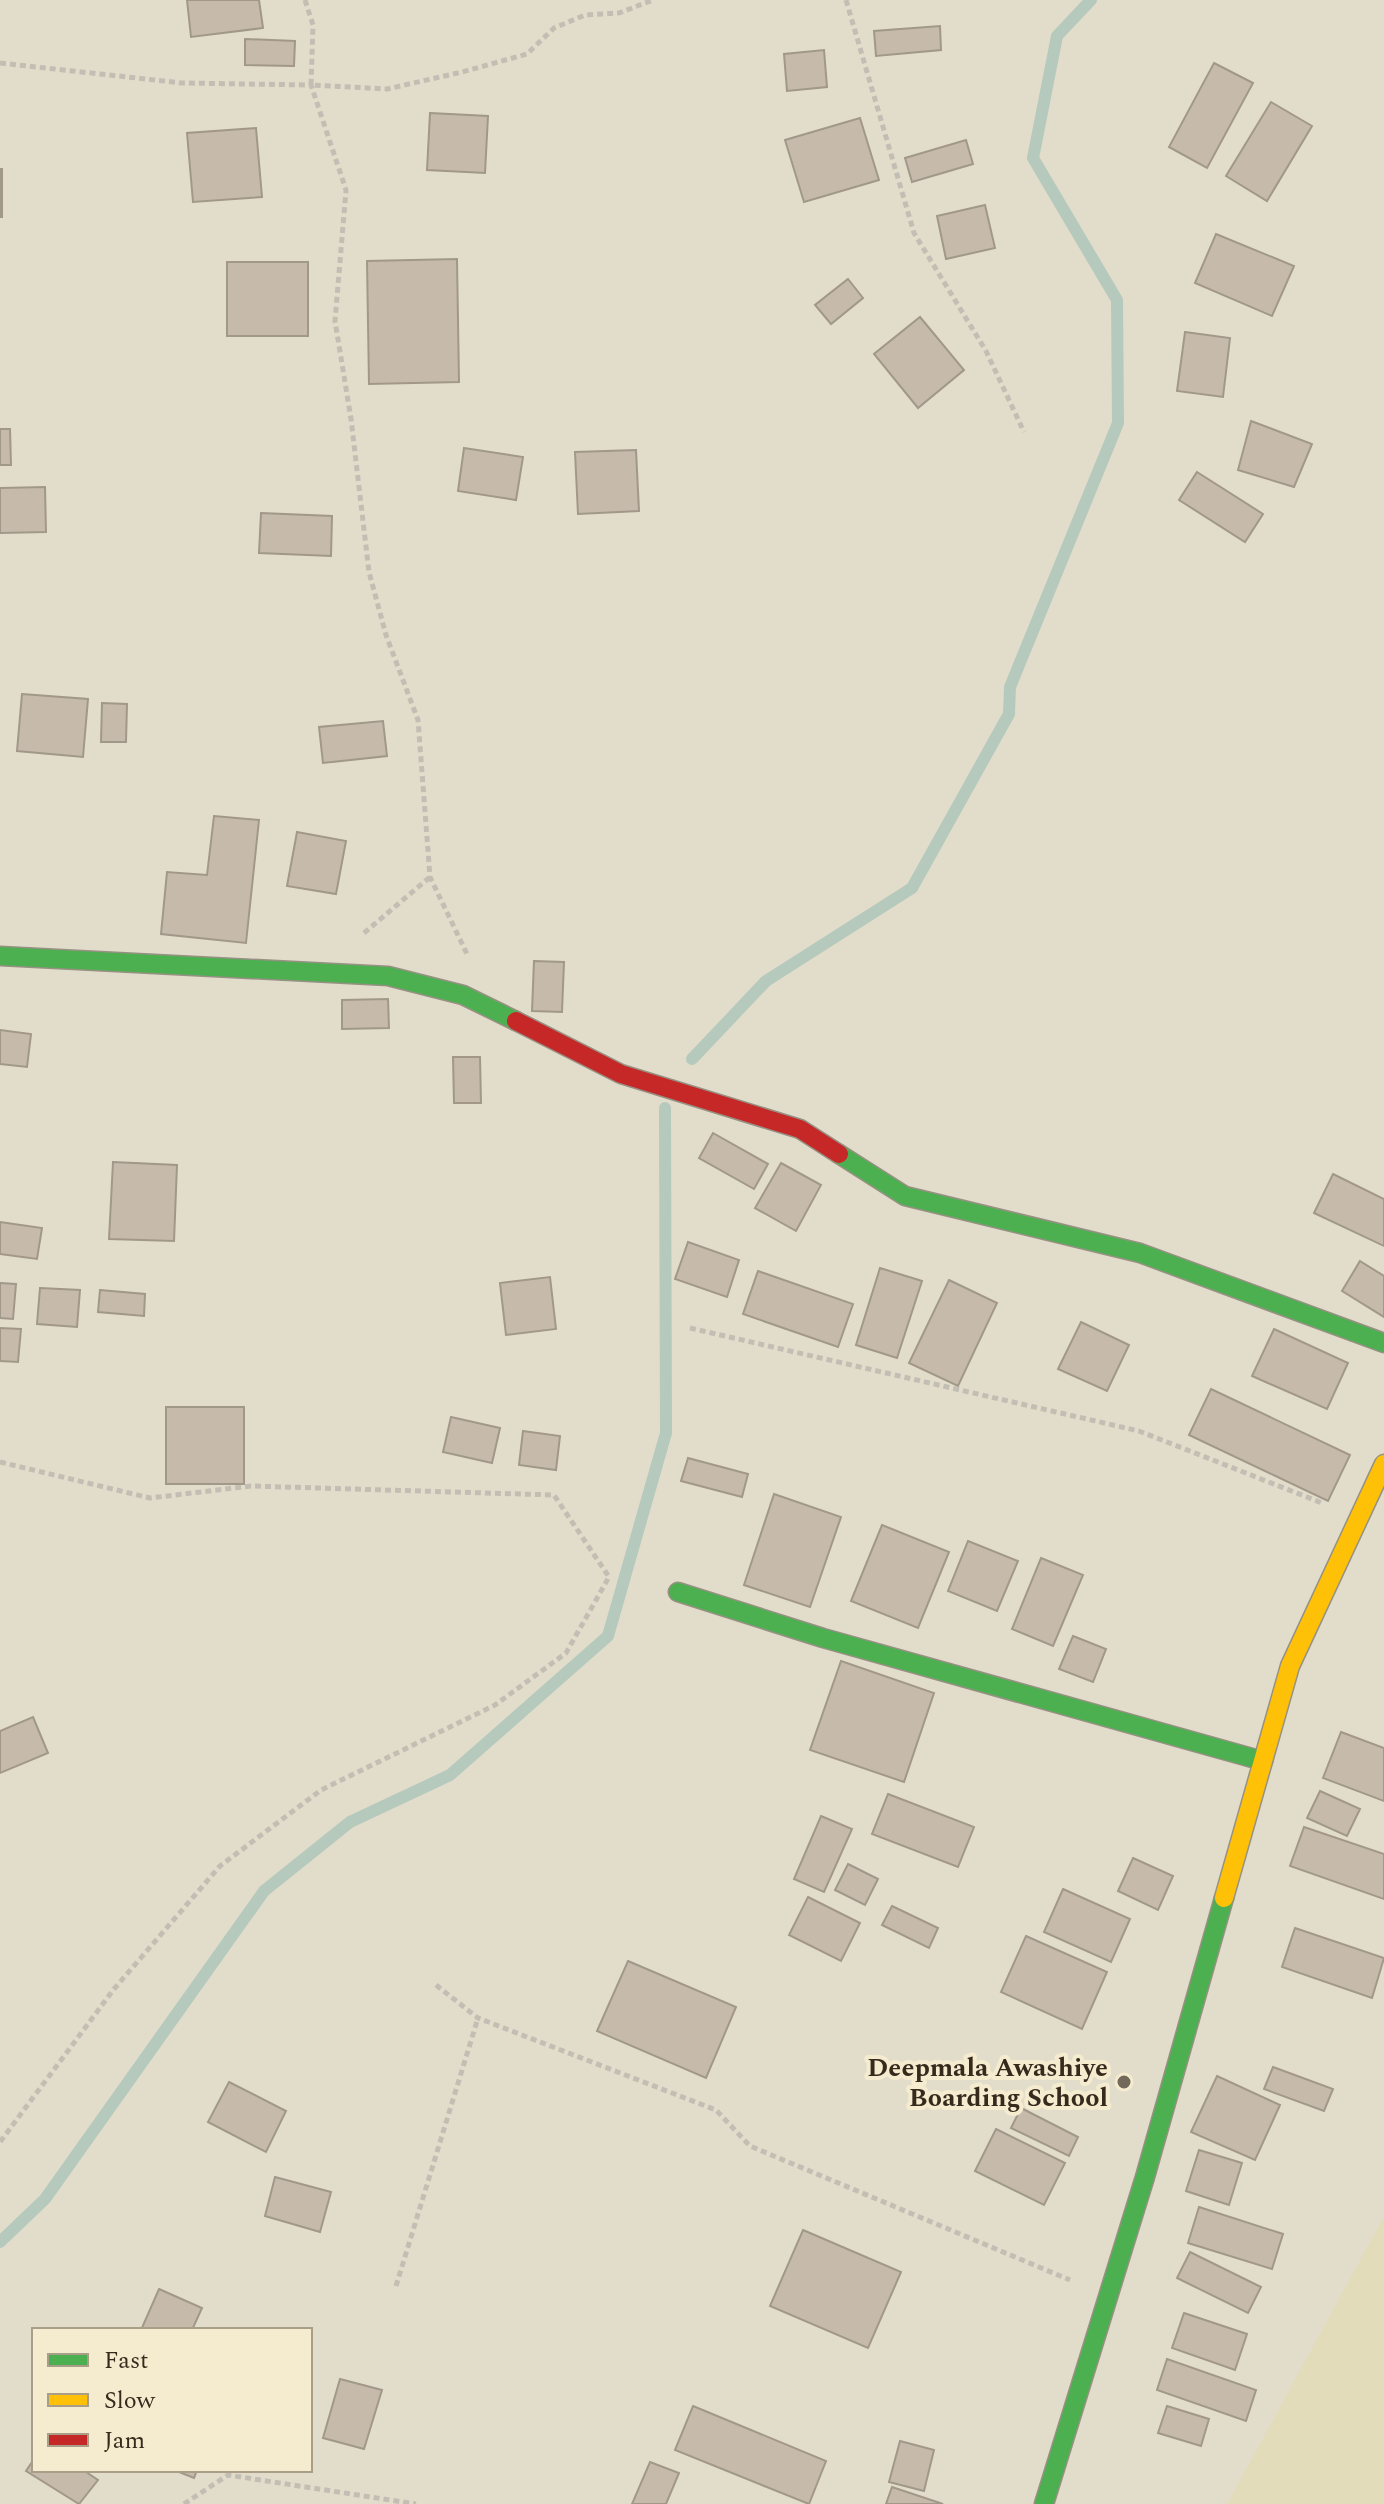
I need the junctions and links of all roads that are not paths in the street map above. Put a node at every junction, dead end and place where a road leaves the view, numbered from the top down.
1 (0, 956) edge
2 (1384, 1343) edge
3 (1384, 1464) edge
4 (678, 1592) dead end
5 (1263, 1761) junction
6 (1044, 2504) edge

1 - 2 street
3 - 5 street
4 - 5 street
5 - 6 street

